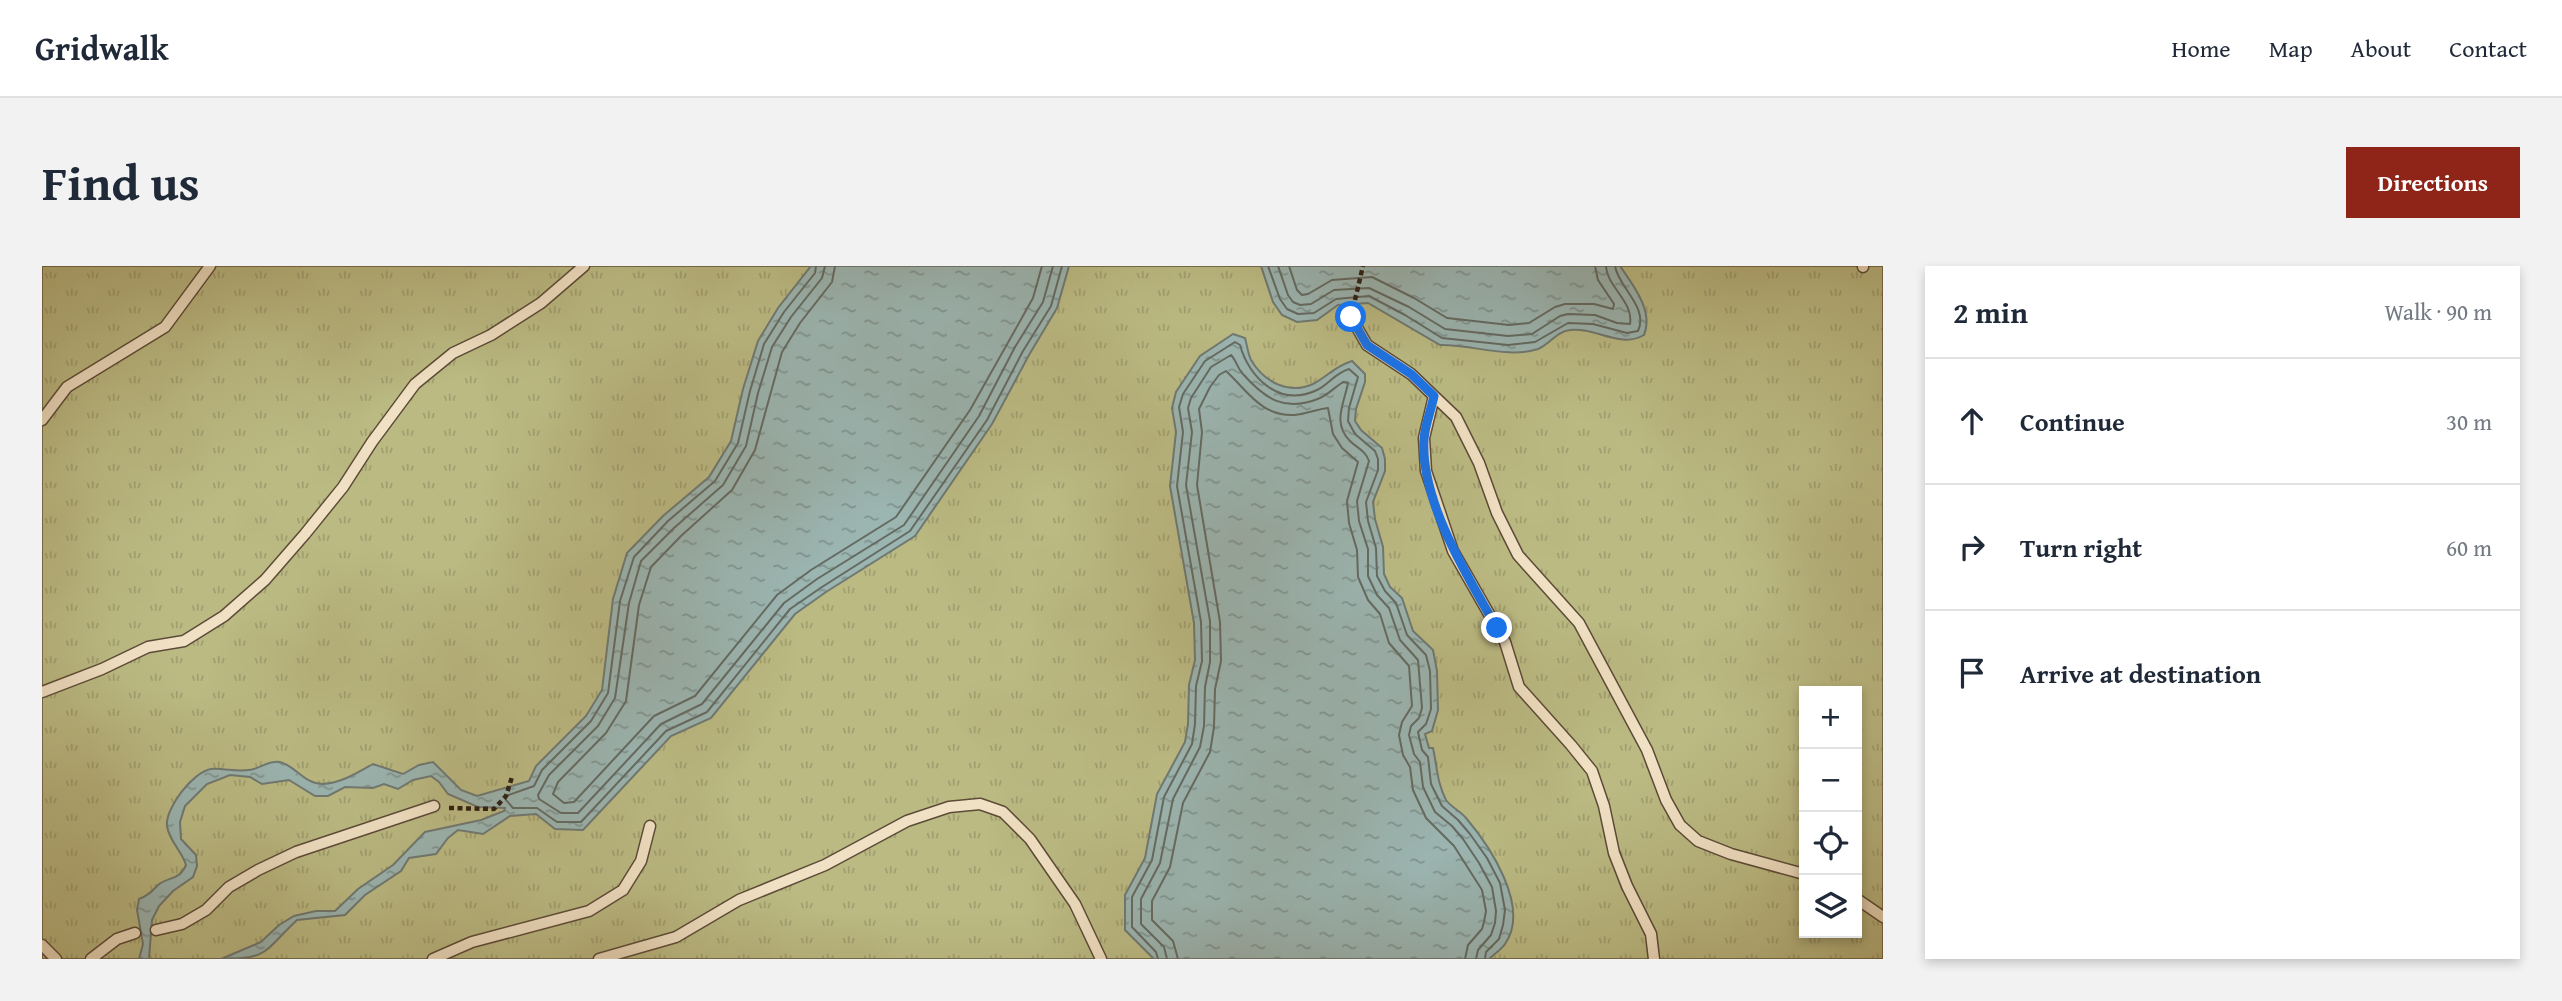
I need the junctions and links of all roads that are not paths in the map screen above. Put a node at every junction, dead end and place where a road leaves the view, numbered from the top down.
1 (210, 266) edge
2 (584, 266) edge
3 (1351, 317) road end
4 (1434, 396) junction
5 (42, 420) edge
6 (42, 692) edge
7 (434, 806) road end
8 (650, 826) dead end
9 (1799, 873) edge
10 (1862, 902) edge
11 (1883, 916) edge
12 (156, 930) dead end
13 (135, 933) dead end
14 (42, 945) edge
15 (56, 959) edge
16 (91, 959) edge
17 (433, 959) edge
18 (599, 959) edge
19 (1101, 959) edge
20 (1654, 959) edge

1 - 5 lane
2 - 6 lane
3 - 4 lane
4 - 9 lane
4 - 20 lane
7 - 12 lane
8 - 17 lane
10 - 11 lane
13 - 16 lane
14 - 15 lane
18 - 19 lane

